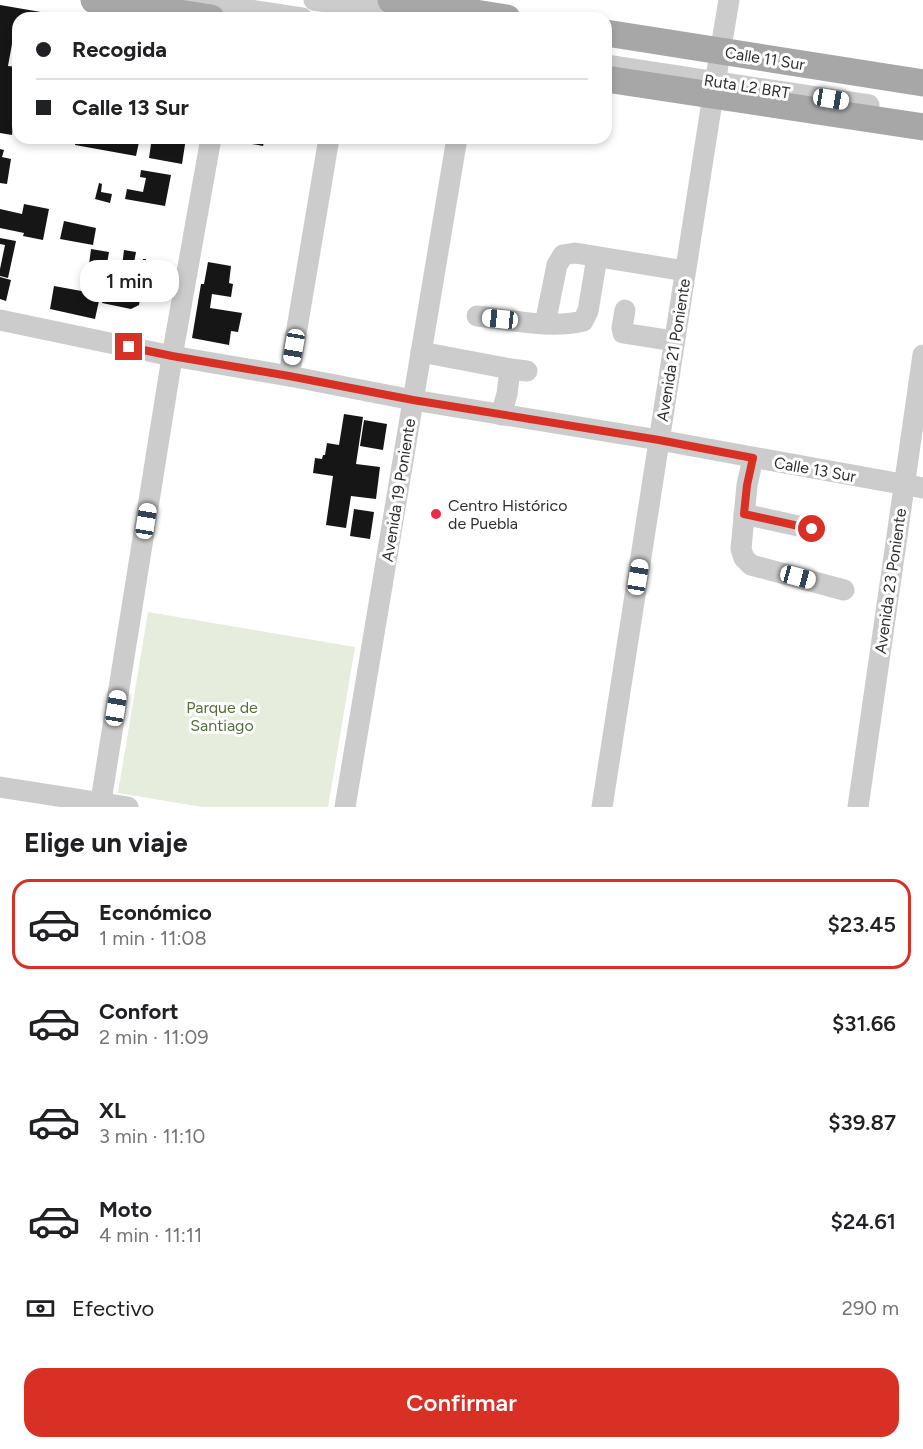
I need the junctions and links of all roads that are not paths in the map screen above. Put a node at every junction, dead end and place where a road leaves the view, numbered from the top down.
1 (94, 0) edge
2 (185, 0) edge
3 (314, 0) edge
4 (391, 0) edge
5 (729, 0) edge
6 (479, 10) edge
7 (228, 11) edge
8 (391, 12) edge
9 (612, 35) edge
10 (612, 46) edge
11 (612, 65) edge
12 (717, 72) junction
13 (612, 79) edge
14 (923, 83) edge
15 (923, 94) edge
16 (923, 114) edge
17 (923, 127) edge
18 (210, 144) edge
19 (329, 144) edge
20 (457, 144) edge
21 (597, 257) junction
22 (686, 271) junction
23 (625, 310) dead end
24 (477, 316) dead end
25 (0, 320) edge
26 (545, 324) junction
27 (674, 341) junction
28 (421, 352) junction
29 (923, 355) edge
30 (172, 356) junction
31 (289, 376) junction
32 (413, 400) junction
33 (501, 415) junction
34 (659, 440) junction
35 (753, 458) junction
36 (913, 486) edge
37 (744, 514) junction
38 (812, 529) dead end
39 (844, 590) dead end
40 (0, 787) edge
41 (100, 805) edge
42 (128, 807) edge
43 (345, 807) edge
44 (602, 807) edge
45 (858, 807) edge

1 - 7 main road
2 - 7 street
3 - 8 street
4 - 6 main road
5 - 12 street, Avenida 21 Poniente
9 - 12 main road, Calle 11 Sur
10 - 12 street, Ruta L2 BRT
11 - 12 street, Ruta L2 BRT
12 - 13 main road, Calle 11 Sur
12 - 14 main road, Calle 11 Sur
12 - 15 street, Ruta L2 BRT
12 - 16 street, Ruta L2 BRT
12 - 17 main road, Calle 11 Sur
12 - 22 street, Avenida 21 Poniente
18 - 30 street
19 - 31 street
20 - 28 street, Avenida 19 Poniente
21 - 22 street
21 - 26 street
21 - 26 street
22 - 27 street, Avenida 21 Poniente
23 - 27 street
24 - 26 street
25 - 30 street, Calle 13 Sur
27 - 34 street, Avenida 21 Poniente
28 - 32 street, Avenida 19 Poniente
28 - 33 street
29 - 36 street, Avenida 23 Poniente
30 - 31 street, Calle 13 Sur
30 - 41 street
31 - 32 street, Calle 13 Sur
32 - 33 street, Calle 13 Sur
32 - 43 street, Avenida 19 Poniente
33 - 34 street, Calle 13 Sur
34 - 35 street, Calle 13 Sur
34 - 44 street, Avenida 21 Poniente
35 - 36 street, Calle 13 Sur
35 - 37 street
36 - 45 street, Avenida 23 Poniente
37 - 38 street
37 - 39 street
40 - 41 street
41 - 42 street

